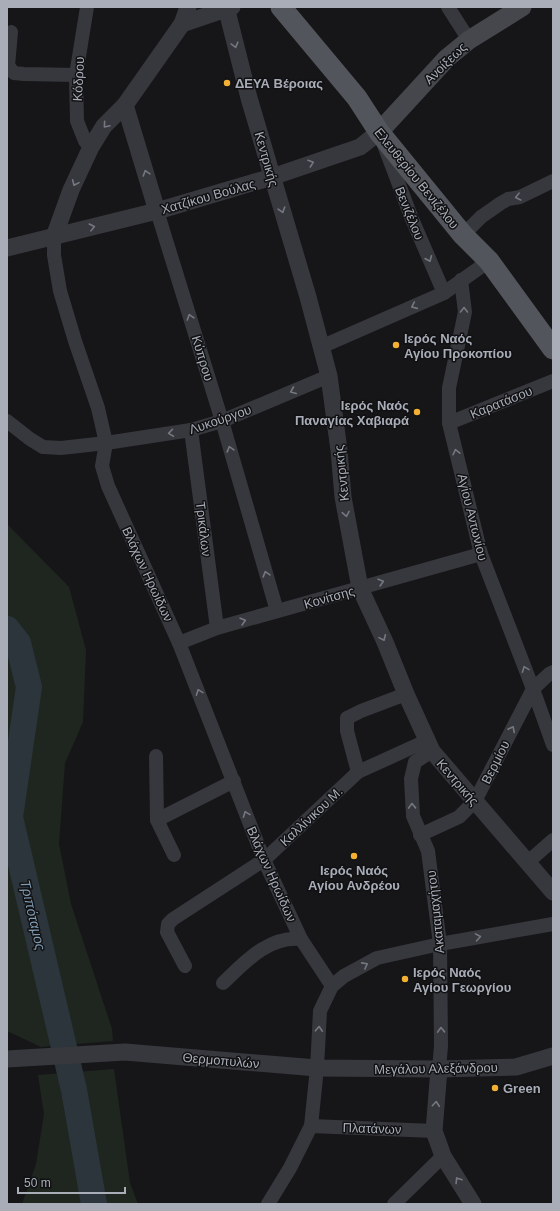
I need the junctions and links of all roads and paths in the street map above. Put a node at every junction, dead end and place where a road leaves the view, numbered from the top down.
1 (87, 7) edge
2 (188, 7) edge
3 (281, 7) edge
4 (448, 7) edge
5 (522, 7) edge
6 (228, 8) edge
7 (182, 24) junction
8 (11, 32) dead end
9 (469, 40) junction
10 (76, 75) junction
11 (125, 105) junction
12 (379, 132) junction
13 (91, 148) junction
14 (272, 177) junction
15 (553, 181) edge
16 (157, 211) junction
17 (463, 235) junction
18 (54, 237) junction
19 (7, 248) edge
20 (489, 261) junction
21 (461, 280) junction
22 (444, 293) junction
23 (322, 346) junction
24 (553, 349) edge
25 (329, 376) junction
26 (553, 381) edge
27 (7, 421) edge
28 (222, 421) junction
29 (449, 423) junction
30 (191, 430) junction
31 (106, 443) junction
32 (480, 554) junction
33 (360, 588) junction
34 (277, 611) junction
35 (217, 628) junction
36 (179, 643) junction
37 (553, 672) edge
38 (533, 689) junction
39 (406, 694) junction
40 (553, 745) edge
41 (429, 746) junction
42 (156, 756) dead end
43 (358, 772) junction
44 (234, 781) junction
45 (475, 801) junction
46 (157, 820) junction
47 (420, 835) junction
48 (553, 840) edge
49 (174, 855) dead end
50 (264, 860) junction
51 (528, 862) junction
52 (553, 892) edge
53 (553, 924) edge
54 (301, 939) junction
55 (440, 944) junction
56 (185, 966) dead end
57 (223, 983) dead end
58 (332, 986) junction
59 (553, 1056) edge
60 (15, 1059) edge
61 (317, 1068) junction
62 (439, 1069) junction
63 (311, 1126) junction
64 (434, 1131) junction
65 (443, 1156) junction
66 (268, 1204) edge
67 (394, 1204) edge
68 (472, 1204) edge

1 - 10 street, Κόδρου
2 - 7 street, Βλάχων Ηρωίδων
3 - 12 main road, Ελευθερίου Βενιζέλου
4 - 9 street
5 - 9 main road, Ανοίξεως
6 - 7 street
6 -> 14 street, Κεντρικής
7 - 11 street, Βλάχων Ηρωίδων
8 - 10 street
9 - 12 main road, Ανοίξεως
10 - 13 street, Κόδρου
11 -> 13 street, Βλάχων Ηρωίδων
16 -> 11 street, Κύπρου
14 -> 12 street, Χατζίκου Βούλας
12 - 17 main road, Ελευθερίου Βενιζέλου
12 -> 22 street, Βενιζέλου
13 -> 18 street, Βλάχων Ηρωίδων
14 - 16 street, Χατζίκου Βούλας
14 -> 23 street, Κεντρικής
15 -> 17 street
18 -> 16 street, Χατζίκου Βούλας
28 -> 16 street, Κύπρου
17 - 20 main road, Ελευθερίου Βενιζέλου
18 - 19 street, Χατζίκου Βούλας
18 - 31 street, Βλάχων Ηρωίδων
20 - 21 street
20 - 24 main road, Ελευθερίου Βενιζέλου
21 - 22 street
29 -> 21 street, Αγίου Αντωνίου
22 -> 23 street
23 - 25 street, Κεντρικής
25 -> 28 street, Λυκούργου
25 -> 33 street, Κεντρικής
26 - 29 street, Καρατάσου
27 - 31 street, Λυκούργου
28 - 30 street, Λυκούργου
34 -> 28 street, Κύπρου
32 -> 29 street, Αγίου Αντωνίου
30 -> 31 street, Λυκούργου
30 - 35 street, Τρικάλων
31 - 36 street, Βλάχων Ηρωίδων
33 -> 32 street, Κονίτσης
38 -> 32 street, Αγίου Αντωνίου
33 - 34 street, Κονίτσης
33 -> 39 street, Κεντρικής
35 -> 34 street, Κονίτσης
35 - 36 street, Κονίτσης
44 -> 36 street, Βλάχων Ηρωίδων
37 - 38 street, Βερμίου
38 - 40 street, Αγίου Αντωνίου
45 -> 38 street, Βερμίου
39 - 41 street, Κεντρικής
39 - 43 street
41 - 43 street, Καλλίνικου Μ.
41 - 45 street, Κεντρικής
47 -> 41 street, Ακαταμαχήτου
42 - 46 street
43 - 50 street, Καλλίνικου Μ.
44 - 46 street
50 -> 44 street, Βλάχων Ηρωίδων
45 - 47 street, Βερμίου
45 - 51 street, Κεντρικής
46 - 49 street
47 - 55 street, Ακαταμαχήτου
48 - 51 street
50 - 54 street, Βλάχων Ηρωίδων
50 - 56 street, Καλλίνικου Μ.
51 - 52 street, Κεντρικής
55 -> 53 street
54 - 57 street
54 - 58 street, Βλάχων Ηρωίδων
58 -> 55 street
62 -> 55 street, Ακαταμαχήτου
61 -> 58 street
59 - 62 street, Μεγάλου Αλεξάνδρου
60 - 61 street, Θερμοπυλών
61 - 62 street, Μεγάλου Αλεξάνδρου
61 - 63 street
64 -> 62 street, Ακαταμαχήτου
63 - 64 street, Πλατάνων
63 - 66 street
64 - 65 street, Ακαταμαχήτου
65 - 67 street
68 -> 65 street

